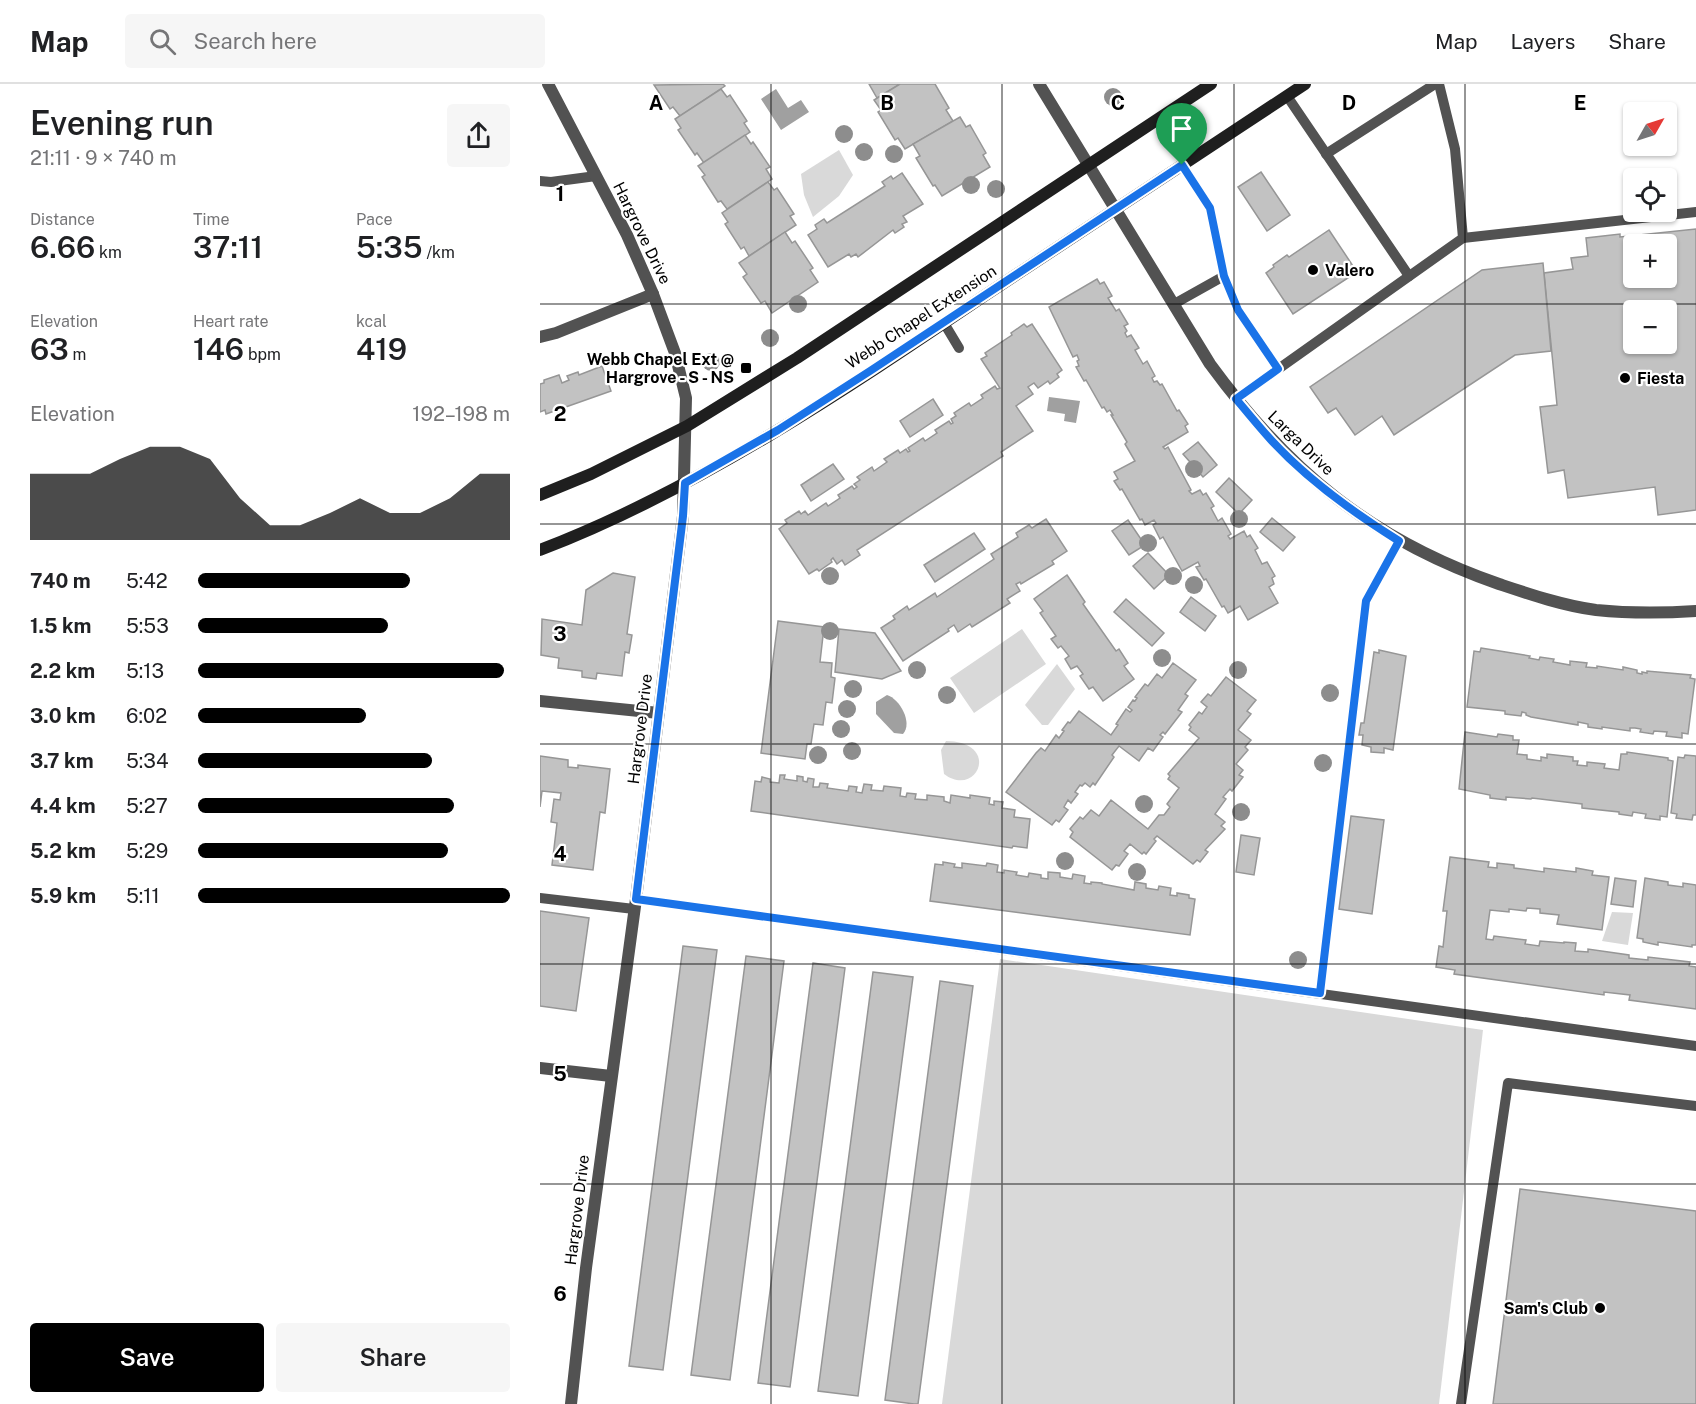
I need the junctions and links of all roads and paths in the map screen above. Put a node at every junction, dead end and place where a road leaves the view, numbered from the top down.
1 (548, 84) edge
2 (1039, 84) edge
3 (1211, 84) edge
4 (1305, 84) edge
5 (1437, 84) edge
6 (1287, 96) junction
7 (1326, 154) junction
8 (1088, 165) junction
9 (1182, 165) junction
10 (596, 176) junction
11 (540, 181) edge
12 (1115, 209) junction
13 (1696, 212) edge
14 (1463, 238) junction
15 (1224, 276) junction
16 (1409, 276) junction
17 (653, 294) junction
18 (1174, 304) junction
19 (944, 323) junction
20 (540, 337) edge
21 (959, 348) dead end
22 (1278, 369) junction
23 (1236, 399) junction
24 (687, 426) junction
25 (685, 483) junction
26 (540, 495) edge
27 (1399, 541) junction
28 (540, 550) edge
29 (1696, 611) edge
30 (540, 701) edge
31 (659, 714) junction
32 (540, 898) edge
33 (635, 904) junction
34 (1320, 993) junction
35 (1696, 1046) edge
36 (540, 1068) edge
37 (611, 1076) junction
38 (1696, 1106) edge
39 (570, 1404) edge
40 (1461, 1404) edge

1 - 10 street, Hargrove Drive
2 - 8 street, Larga Drive
3 - 8 main road, Webb Chapel Extension
4 - 6 main road, Webb Chapel Extension
5 - 7 lane
5 - 14 lane
6 - 7 lane
6 - 9 main road, Webb Chapel Extension
7 - 16 lane
8 - 12 street, Larga Drive
8 - 24 main road, Webb Chapel Extension
9 - 12 main road, Webb Chapel Extension
9 - 15 lane
10 - 11 lane
10 - 17 street, Hargrove Drive
12 - 18 street, Larga Drive
12 - 19 main road, Webb Chapel Extension
13 - 14 lane
14 - 16 lane
15 - 18 lane
15 - 22 lane
16 - 22 lane
17 - 20 street
17 - 24 street, Hargrove Drive
18 - 23 street, Larga Drive
19 - 21 lane
19 - 25 main road, Webb Chapel Extension
22 - 23 lane
23 - 27 street, Larga Drive
24 - 25 street, Hargrove Drive
24 - 26 main road, Webb Chapel Extension
25 - 28 main road, Webb Chapel Extension
25 - 31 street, Hargrove Drive
27 - 29 street, Larga Drive
27 - 34 lane
30 - 31 street
31 - 33 street, Hargrove Drive
32 - 33 lane
33 - 34 lane
33 - 37 street, Hargrove Drive
34 - 35 lane
36 - 37 street
37 - 39 street, Hargrove Drive
38 - 40 lane

